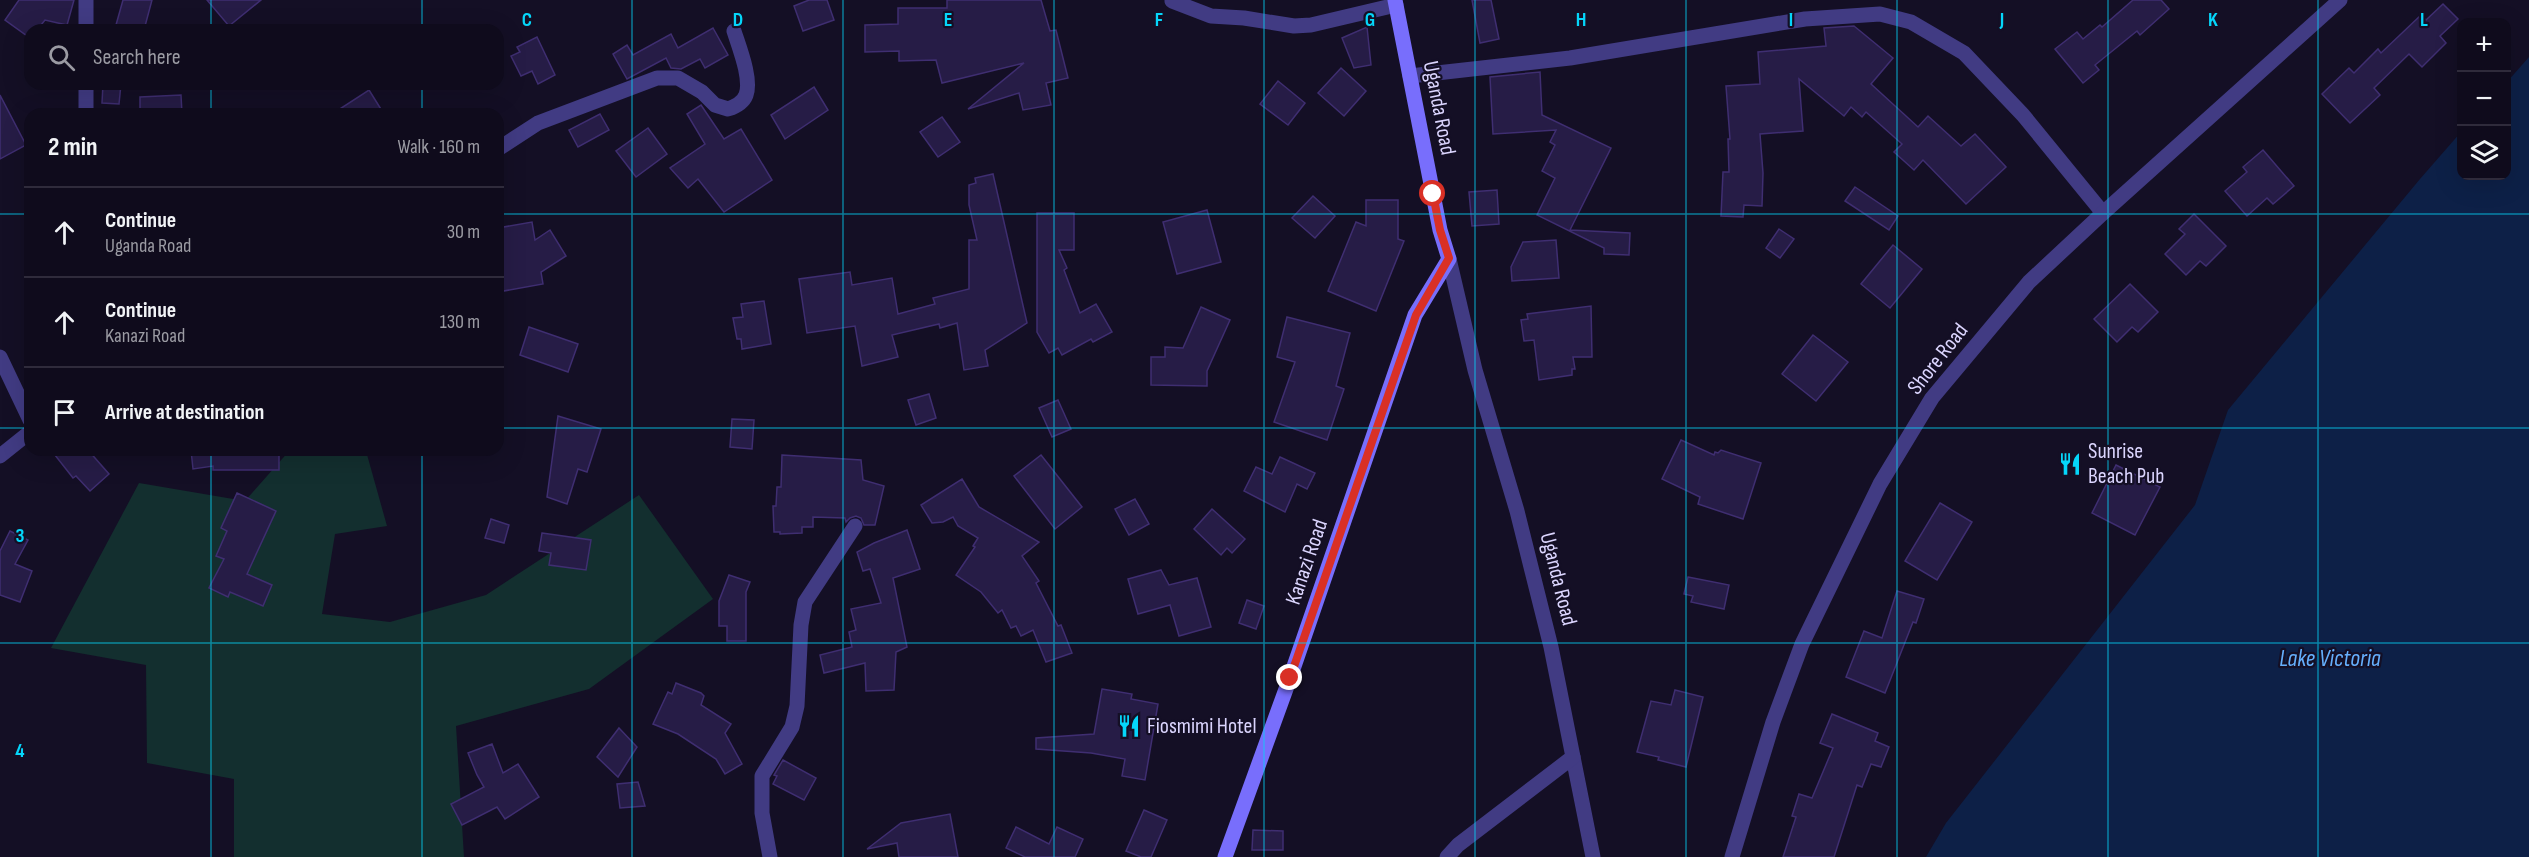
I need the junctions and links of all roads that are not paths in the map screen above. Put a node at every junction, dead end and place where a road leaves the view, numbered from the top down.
1 (86, 0) edge
2 (2340, 0) edge
3 (1172, 1) edge
4 (1395, 2) edge
5 (86, 24) edge
6 (734, 31) dead end
7 (1410, 76) junction
8 (86, 90) edge
9 (86, 108) edge
10 (504, 145) edge
11 (2103, 213) junction
12 (1449, 258) junction
13 (0, 357) edge
14 (24, 407) edge
15 (24, 437) edge
16 (0, 456) edge
17 (855, 526) dead end
18 (1573, 757) junction
19 (770, 857) edge
20 (1225, 857) edge
21 (1447, 857) edge
22 (1593, 857) edge
23 (1732, 857) edge

1 - 5 street
2 - 11 street, Shore Road
3 - 4 street
4 - 7 main road, Uganda Road
6 - 10 street
7 - 11 street
7 - 12 main road, Uganda Road
8 - 9 street
11 - 23 street, Shore Road
12 - 18 street, Uganda Road
12 - 20 main road, Kanazi Road
13 - 14 street
15 - 16 street
17 - 19 street
18 - 21 street
18 - 22 street, Uganda Road

